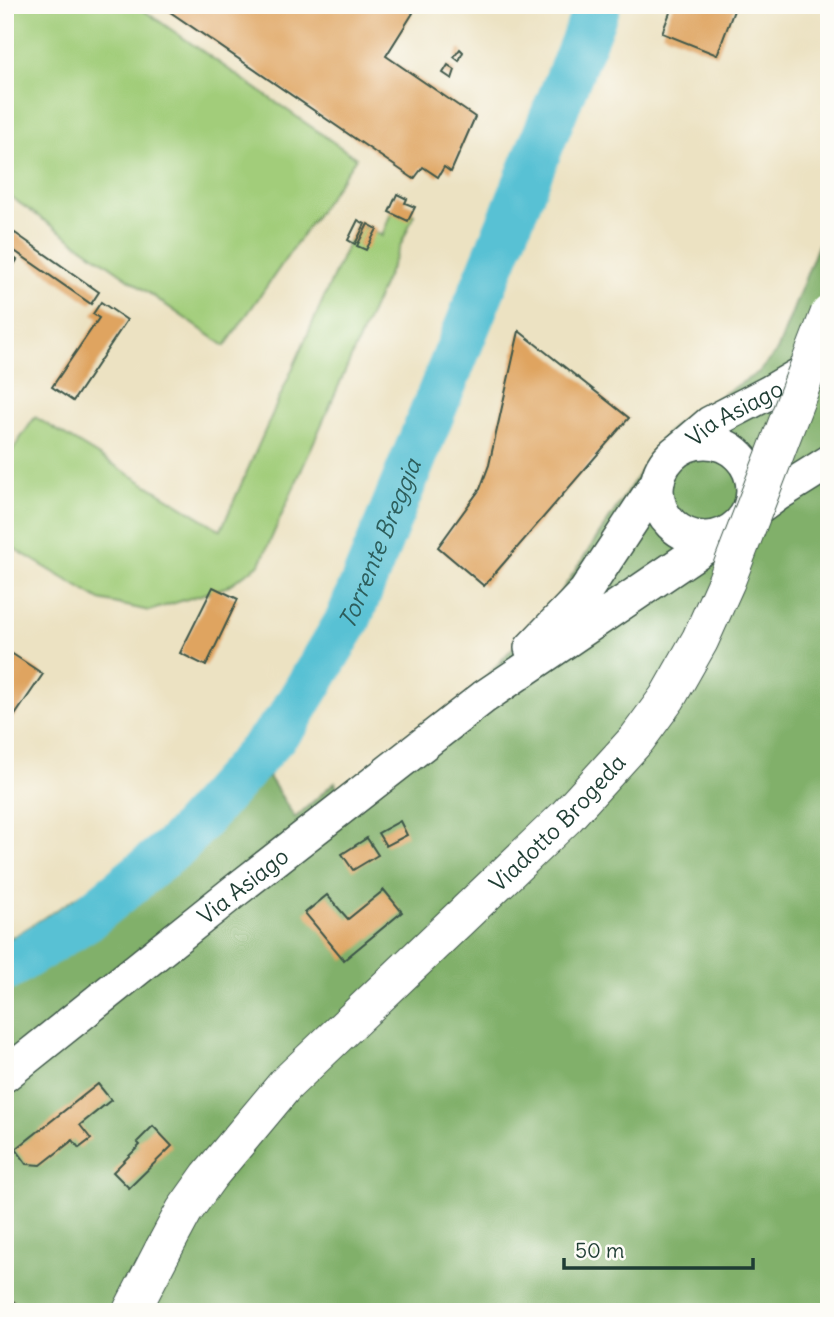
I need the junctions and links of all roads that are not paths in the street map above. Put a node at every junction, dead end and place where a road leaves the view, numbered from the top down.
1 (829, 314) edge
2 (829, 357) edge
3 (679, 449) junction
4 (829, 462) edge
5 (658, 481) junction
6 (733, 527) junction
7 (484, 697) junction
8 (5, 1075) edge
9 (163, 1250) junction
10 (131, 1312) edge
11 (138, 1312) edge

1 - 9 main road, Viadotto Brogeda, bridge
2 - 3 street, Via Asiago
3 - 5 street
3 - 6 street
4 - 6 street, Via Asiago
5 - 6 street
5 - 7 street, Via Asiago
6 - 7 street, Via Asiago
7 - 8 street, Via Asiago
9 - 10 main road, Viadotto Brogeda
9 - 11 main road, Viadotto Brogeda

